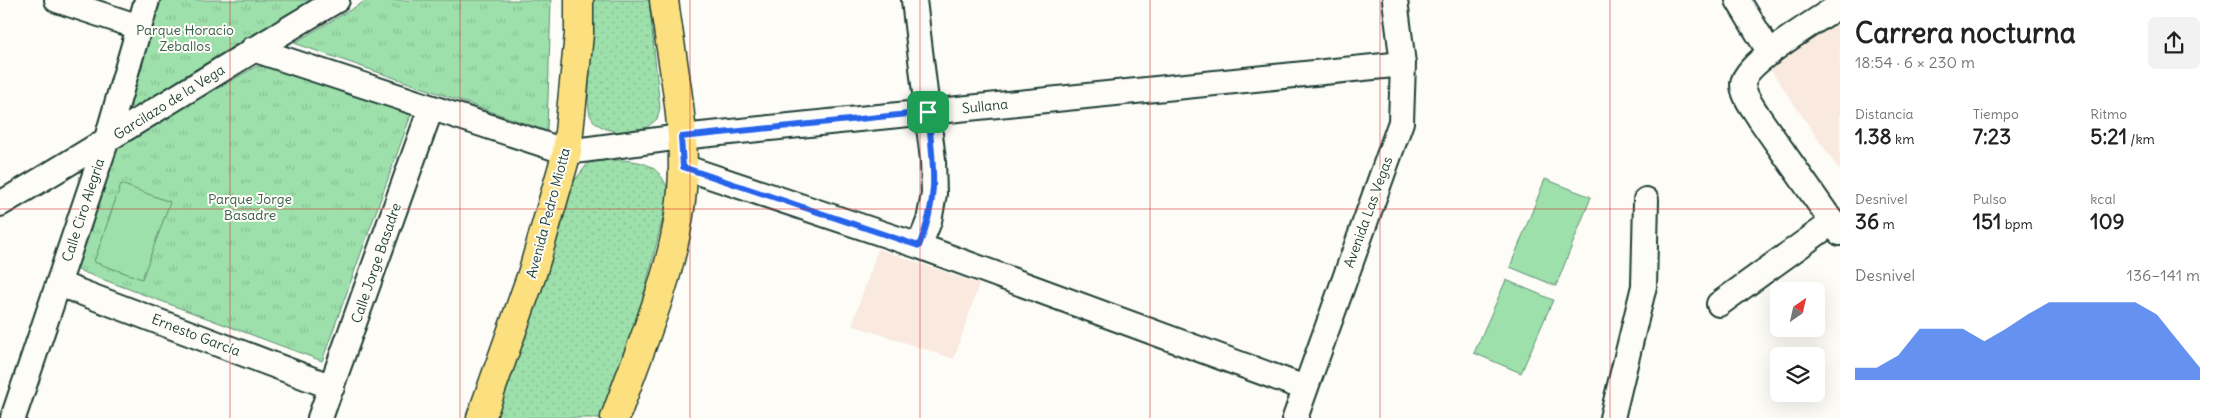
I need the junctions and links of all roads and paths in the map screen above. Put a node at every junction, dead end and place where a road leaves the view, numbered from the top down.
1 (57, 0) edge
2 (147, 0) edge
3 (336, 0) edge
4 (580, 0) edge
5 (664, 0) edge
6 (914, 0) edge
7 (1395, 0) edge
8 (1738, 0) edge
9 (1840, 5) edge
10 (139, 27) junction
11 (253, 49) junction
12 (1770, 53) junction
13 (1403, 64) junction
14 (431, 108) junction
15 (928, 112) junction
16 (681, 137) junction
17 (106, 142) junction
18 (566, 152) junction
19 (683, 167) junction
20 (1646, 200) dead end
21 (0, 204) edge
22 (1836, 228) edge
23 (919, 246) junction
24 (59, 284) junction
25 (1719, 304) dead end
26 (332, 387) junction
27 (1305, 388) junction
28 (13, 418) edge
29 (320, 418) edge
30 (481, 418) edge
31 (615, 418) edge
32 (1295, 418) edge
33 (1612, 418) edge

1 - 10 street
2 - 10 street, Calle Ciro Alegria
3 - 11 street, Garcilazo de la Vega
4 - 18 main road, Avenida Pedro Miotta
5 - 16 main road
6 - 15 street
7 - 13 street, Avenida Las Vegas
8 - 12 street
9 - 12 street
10 - 17 street, Calle Ciro Alegria
11 - 14 street
11 - 17 street, Garcilazo de la Vega
12 - 22 street
13 - 15 street, Sullana
13 - 27 street, Avenida Las Vegas
14 - 18 street
14 - 26 street, Calle Jorge Basadre
15 - 16 street, Sullana
15 - 23 street
16 - 18 street, Sullana
16 - 19 main road
17 - 21 street, Garcilazo de la Vega
17 - 24 street, Calle Ciro Alegria
18 - 30 main road, Avenida Pedro Miotta
19 - 23 street
19 - 31 main road
20 - 33 street
22 - 25 street
23 - 27 street
24 - 26 street, Ernesto García
24 - 28 street, Calle Ciro Alegria
26 - 29 street, Calle Jorge Basadre
27 - 32 street, Avenida Las Vegas

